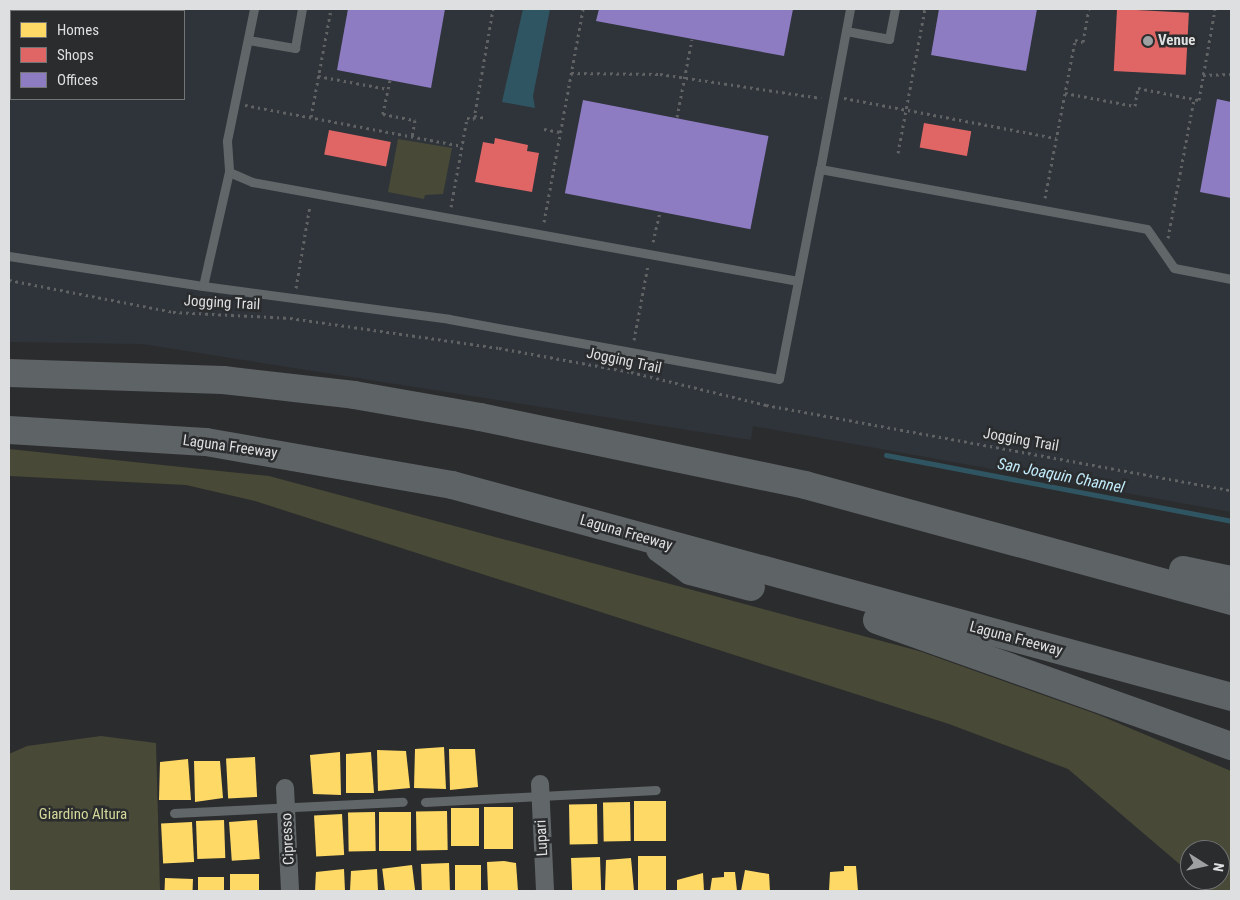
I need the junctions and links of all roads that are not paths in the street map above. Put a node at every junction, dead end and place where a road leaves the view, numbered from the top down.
1 (254, 9) edge
2 (302, 9) edge
3 (850, 9) edge
4 (895, 9) edge
5 (846, 31) junction
6 (248, 40) junction
7 (820, 169) junction
8 (229, 172) junction
9 (9, 256) edge
10 (1231, 279) edge
11 (798, 281) junction
12 (202, 286) junction
13 (9, 373) edge
14 (9, 430) edge
15 (646, 539) junction
16 (1038, 549) junction
17 (1231, 580) edge
18 (1231, 601) edge
19 (1231, 697) edge
20 (1231, 746) edge
21 (285, 788) dead end
22 (540, 790) junction
23 (656, 790) dead end
24 (403, 802) dead end
25 (425, 802) dead end
26 (286, 808) junction
27 (174, 812) dead end
28 (290, 891) edge
29 (544, 891) edge

1 - 6 lane
2 - 6 lane
3 - 5 lane
4 - 5 lane
5 - 7 lane
6 - 8 lane
7 - 10 lane
7 - 11 lane
8 - 11 lane
8 - 12 lane
9 - 12 lane
11 - 12 lane
13 - 16 highway
14 - 15 highway, Laguna Freeway
15 - 19 highway, Laguna Freeway
15 - 20 highway
16 - 17 highway
16 - 18 highway
21 - 26 street, Cipresso
22 - 23 lane
22 - 25 lane
22 - 29 street, Lupari
24 - 26 lane
26 - 27 lane
26 - 28 street, Cipresso

